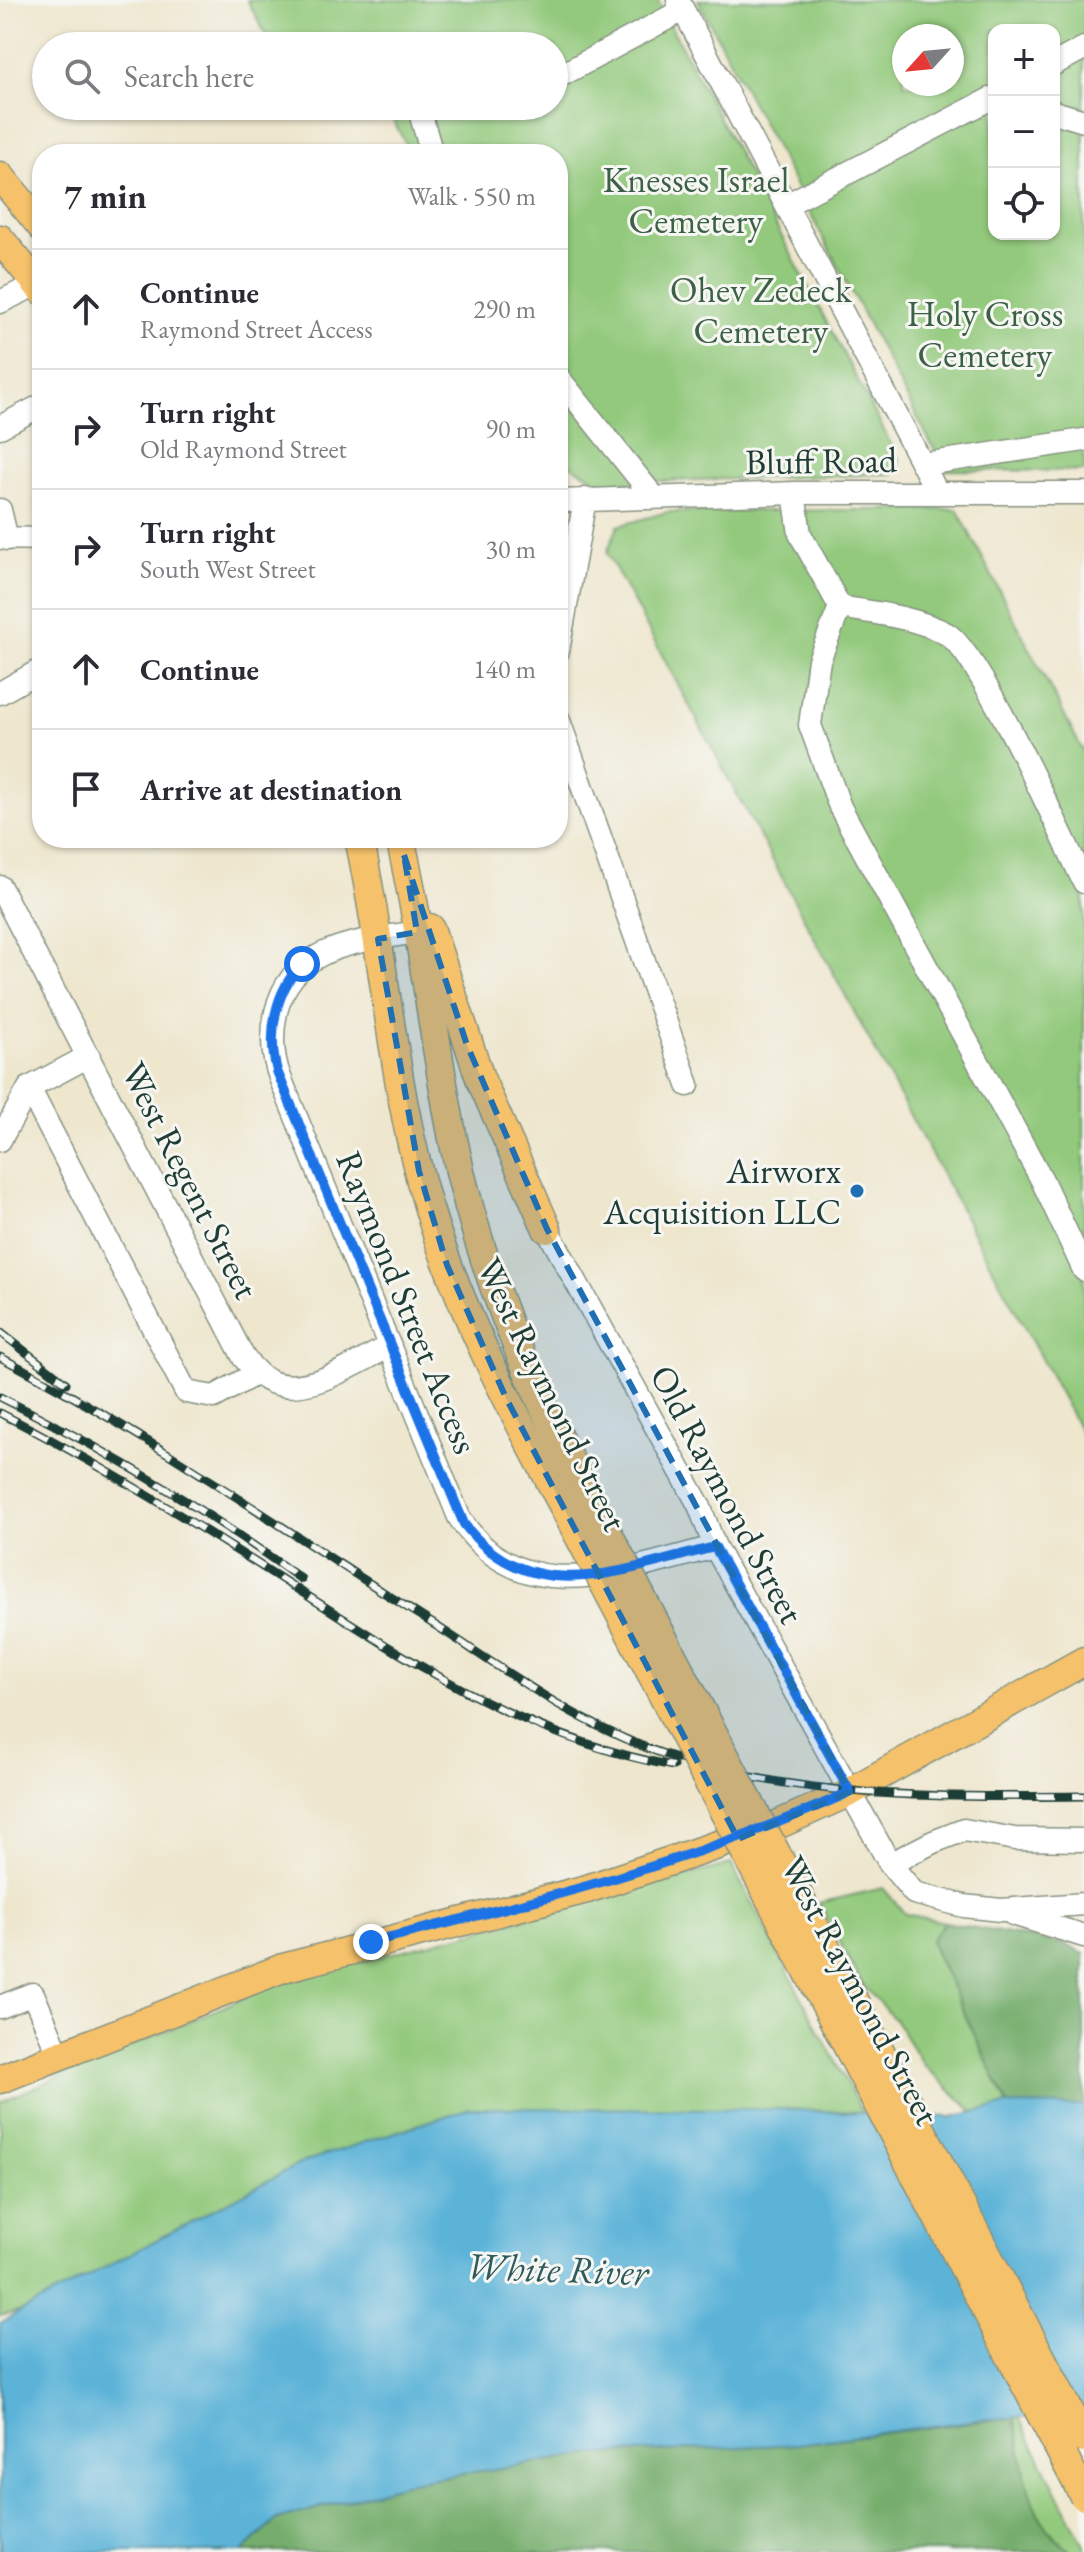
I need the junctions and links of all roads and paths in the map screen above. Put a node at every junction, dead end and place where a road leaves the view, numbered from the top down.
1 (680, 5) edge
2 (1084, 48) edge
3 (1060, 61) edge
4 (568, 71) edge
5 (988, 100) edge
6 (1060, 114) edge
7 (422, 120) edge
8 (1084, 121) edge
9 (427, 144) edge
10 (0, 176) edge
11 (786, 205) junction
12 (32, 215) edge
13 (0, 239) edge
14 (32, 278) edge
15 (32, 290) edge
16 (0, 302) edge
17 (568, 390) edge
18 (32, 410) edge
19 (0, 427) edge
20 (1084, 440) edge
21 (924, 464) junction
22 (626, 465) junction
23 (937, 492) junction
24 (794, 493) junction
25 (1084, 493) edge
26 (653, 496) junction
27 (622, 498) junction
28 (585, 499) junction
29 (568, 500) edge
30 (0, 510) edge
31 (3, 538) edge
32 (32, 539) edge
33 (568, 595) edge
34 (840, 607) junction
35 (32, 675) edge
36 (0, 693) edge
37 (568, 746) edge
38 (361, 848) edge
39 (402, 848) edge
40 (402, 848) edge
41 (1084, 882) edge
42 (0, 887) edge
43 (417, 932) junction
44 (378, 939) junction
45 (89, 1056) junction
46 (688, 1085) dead end
47 (29, 1088) junction
48 (0, 1140) edge
49 (547, 1229) joint
50 (1084, 1270) edge
51 (390, 1346) junction
52 (257, 1373) junction
53 (569, 1489) junction
54 (715, 1547) junction
55 (1084, 1661) edge
56 (850, 1792) junction
57 (1084, 1840) edge
58 (890, 1864) junction
59 (1084, 1904) edge
60 (1001, 1910) junction
61 (1084, 1936) edge
62 (0, 2007) edge
63 (59, 2055) junction
64 (0, 2079) edge
65 (1084, 2439) edge
66 (1084, 2496) edge

1 - 4 street
1 - 11 street
2 - 3 street
5 - 11 street
6 - 8 street
7 - 9 street
10 - 12 main road
11 - 21 street
13 - 14 main road
15 - 16 street
17 - 22 street
18 - 19 street
20 - 21 street
21 - 23 street
22 - 26 street
22 - 27 street
23 - 24 street, Bluff Road
23 - 25 street, Bluff Road
24 - 26 street, Bluff Road
24 - 34 street
26 - 27 street, Bluff Road
27 - 28 street, Bluff Road
28 - 29 street, Bluff Road
28 - 33 street
30 - 31 street
31 - 32 street
34 - 41 street
34 - 50 street
35 - 36 street
37 - 46 street
38 - 44 main road, West Raymond Street
39 - 43 main road, West Raymond Street
40 - 49 main road
42 - 45 street, West Regent Street
43 - 44 street, Raymond Street Access
43 - 53 main road, West Raymond Street
44 - 51 street, Raymond Street Access
44 - 53 main road, West Raymond Street
45 - 47 street
45 - 52 street, West Regent Street
47 - 48 street
47 - 52 street
49 - 54 street, Old Raymond Street
51 - 52 street
51 - 54 street, Raymond Street Access
53 - 65 main road, West Raymond Street, bridge
53 - 66 main road, West Raymond Street, bridge
54 - 56 street, Old Raymond Street
55 - 56 main road
56 - 58 street, Old Raymond Street
56 - 63 main road
57 - 58 street
58 - 60 street, Old Raymond Street
59 - 60 street
60 - 61 street
62 - 63 street
63 - 64 main road

